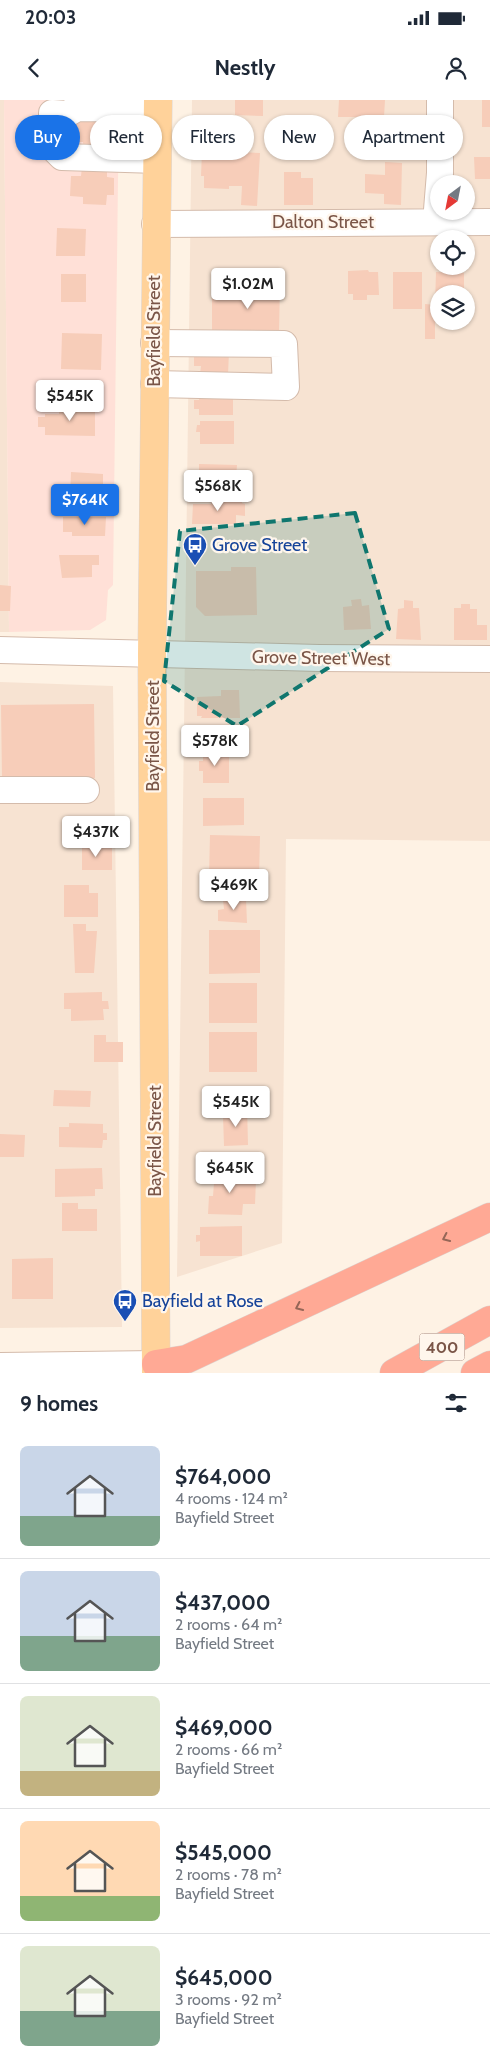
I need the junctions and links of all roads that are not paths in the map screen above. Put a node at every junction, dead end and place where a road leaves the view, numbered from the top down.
1 (440, 100) edge
2 (66, 104) edge
3 (158, 104) edge
4 (90, 158) edge
5 (156, 160) edge
6 (436, 222) junction
7 (490, 222) edge
8 (155, 224) junction
9 (154, 343) junction
10 (154, 384) junction
11 (0, 650) edge
12 (152, 654) junction
13 (490, 659) edge
14 (0, 790) edge
15 (86, 790) dead end
16 (490, 1217) edge
17 (490, 1320) edge
18 (490, 1365) edge
19 (0, 1366) edge
20 (156, 1368) edge
21 (70, 1369) edge
22 (394, 1373) edge
23 (475, 1373) edge

1 - 6 street
2 - 3 street
2 - 4 street
5 - 8 main road, Bayfield Street
6 - 7 street, Dalton Street
6 - 8 street, Dalton Street
8 - 9 main road, Bayfield Street
9 - 10 main road, Bayfield Street
9 - 10 street
10 - 12 main road, Bayfield Street
11 - 12 street, Grove Street West
12 - 13 street, Grove Street West
12 - 20 main road, Bayfield Street
14 - 15 street
16 -> 20 highway
17 - 22 highway, 400
18 - 23 highway, 400
19 - 21 street
20 - 21 street

